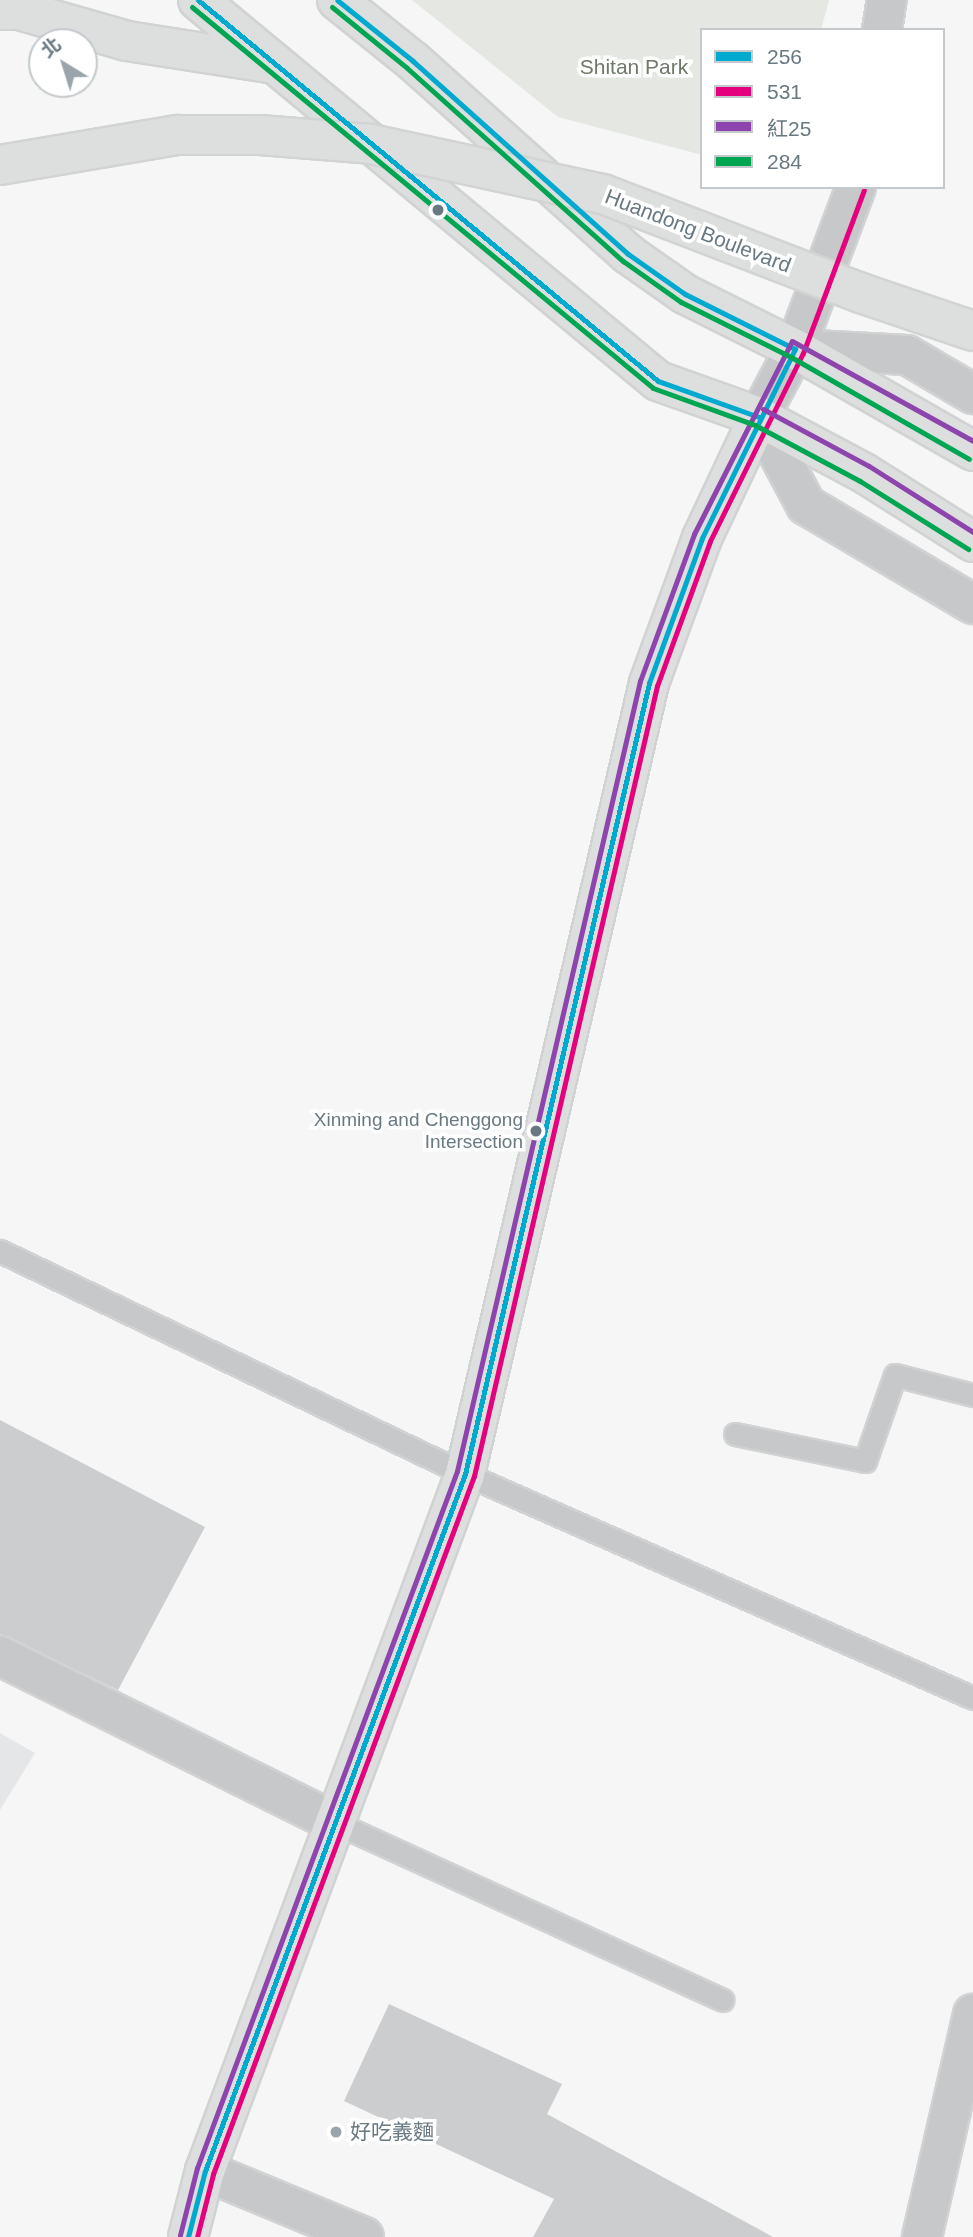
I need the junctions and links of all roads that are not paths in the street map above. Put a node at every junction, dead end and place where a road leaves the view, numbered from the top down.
1 (198, 0) edge
2 (337, 0) edge
3 (887, 0) edge
4 (0, 10) edge
5 (882, 28) edge
6 (276, 64) junction
7 (0, 146) edge
8 (0, 165) edge
9 (855, 189) edge
10 (973, 330) edge
11 (795, 349) junction
12 (973, 394) edge
13 (759, 417) junction
14 (973, 451) edge
15 (973, 542) edge
16 (973, 604) edge
17 (0, 1251) edge
18 (973, 1395) edge
19 (735, 1434) dead end
20 (465, 1474) junction
21 (0, 1656) edge
22 (973, 1698) edge
23 (335, 1824) junction
24 (722, 2000) dead end
25 (973, 2014) edge
26 (205, 2171) junction
27 (188, 2237) edge
28 (364, 2237) edge
29 (922, 2237) edge

1 - 6 main road
2 - 11 main road
3 - 5 street
4 - 6 main road
6 - 13 main road
7 - 10 main road, Huandong Boulevard, bridge
8 - 10 main road, Huandong Boulevard, bridge
9 - 11 street
11 - 12 street
11 - 13 street
11 - 14 main road
13 - 15 main road
13 - 16 street
13 - 20 main road
17 - 20 lane
18 - 19 lane
20 - 22 lane
20 - 23 main road
21 - 23 street
23 - 24 lane
23 - 26 main road
25 - 29 street
26 - 27 main road
26 - 28 street

